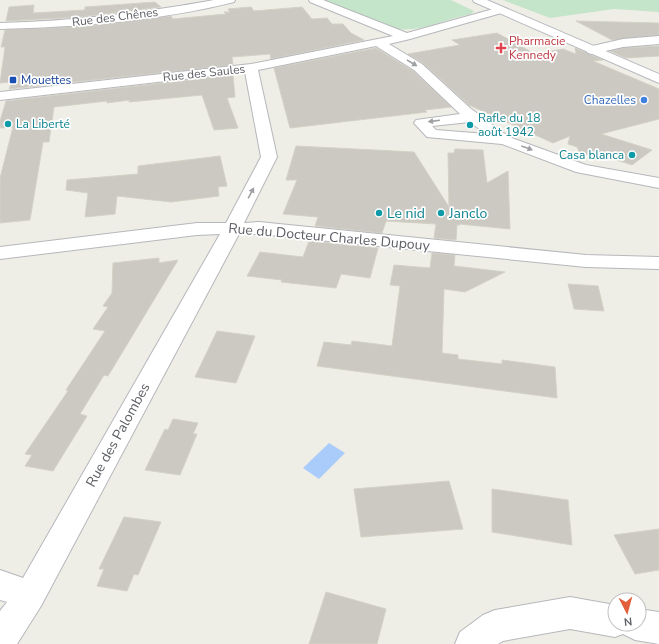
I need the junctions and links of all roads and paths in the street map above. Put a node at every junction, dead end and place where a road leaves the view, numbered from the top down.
1 (230, 0) edge
2 (314, 0) edge
3 (478, 0) edge
4 (501, 10) junction
5 (521, 19) junction
6 (0, 26) edge
7 (406, 37) junction
8 (659, 40) edge
9 (379, 43) junction
10 (592, 50) junction
11 (251, 68) junction
12 (659, 78) edge
13 (0, 96) edge
14 (472, 117) junction
15 (504, 140) junction
16 (659, 183) edge
17 (233, 227) junction
18 (0, 253) edge
19 (659, 262) edge
20 (0, 586) edge
21 (30, 595) junction
22 (607, 620) edge
23 (647, 626) edge
24 (659, 628) edge
25 (0, 640) edge
26 (472, 644) edge

1 - 6 street, Rue des Chênes
2 - 7 street
3 - 4 street
4 - 5 street
4 - 7 street, Rue des Saules
5 - 7 street, Rue des Saules
5 - 10 street
7 - 9 street, Rue des Saules
8 - 10 street
9 - 11 street, Rue des Saules
9 -> 14 street
10 - 12 street
11 - 13 street, Rue des Saules
17 -> 11 street, Rue des Palombes
14 - 15 street
14 -> 15 street
15 -> 16 street
17 - 18 street, Rue du Docteur Charles Dupouy
17 - 19 street, Rue du Docteur Charles Dupouy
17 - 21 street, Rue des Palombes
20 - 21 street
21 - 25 street, Rue des Palombes
22 - 26 street
23 - 24 street

